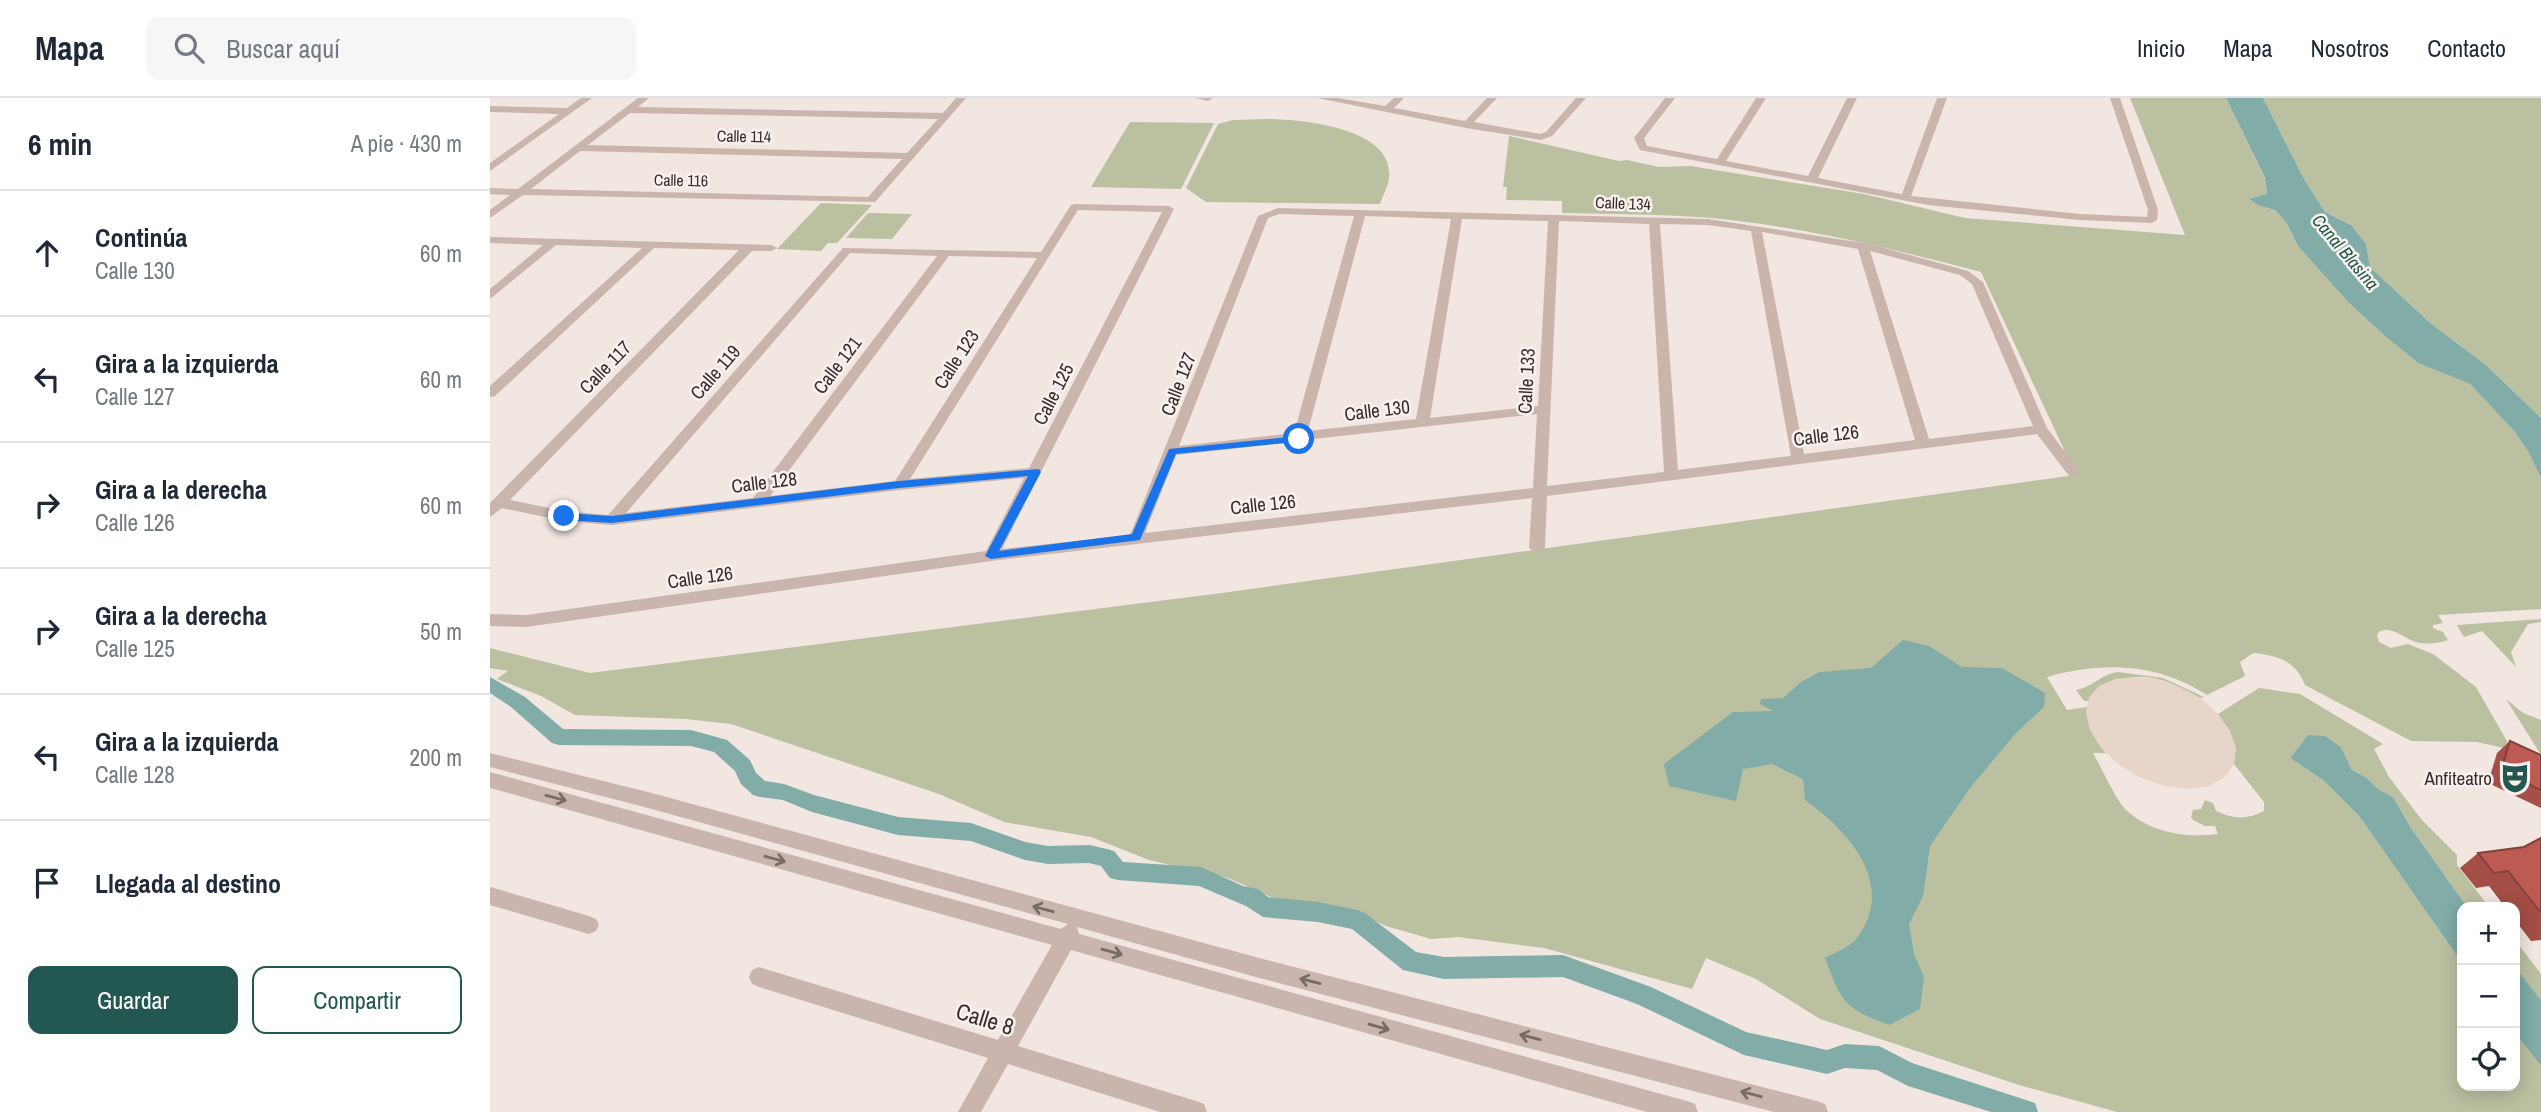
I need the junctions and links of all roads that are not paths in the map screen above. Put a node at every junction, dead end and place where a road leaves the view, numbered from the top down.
1 (530, 98) edge
2 (587, 98) edge
3 (645, 98) edge
4 (1200, 98) edge
5 (1208, 98) edge
6 (1322, 98) edge
7 (1399, 98) edge
8 (1492, 98) edge
9 (1581, 98) edge
10 (1670, 98) edge
11 (1761, 98) edge
12 (1852, 98) edge
13 (1942, 98) edge
14 (2115, 98) edge
15 (960, 100) edge
16 (513, 110) junction
17 (629, 110) junction
18 (1386, 110) junction
19 (492, 111) edge
20 (569, 111) junction
21 (946, 117) junction
22 (1466, 125) junction
23 (578, 148) junction
24 (911, 156) junction
25 (1720, 163) junction
26 (490, 168) edge
27 (1812, 179) junction
28 (490, 191) edge
29 (519, 192) junction
30 (1906, 195) junction
31 (1361, 212) junction
32 (1457, 214) junction
33 (490, 215) edge
34 (1554, 217) junction
35 (1654, 219) junction
36 (1756, 228) junction
37 (490, 240) edge
38 (553, 242) junction
39 (1254, 243) joint
40 (651, 245) junction
41 (1863, 247) junction
42 (748, 248) junction
43 (771, 248) dead end
44 (946, 252) junction
45 (1046, 255) junction
46 (490, 295) edge
47 (490, 393) edge
48 (1543, 409) junction
49 (1422, 424) junction
50 (2041, 429) junction
51 (1299, 439) junction
52 (1923, 443) junction
53 (1172, 451) junction
54 (1798, 457) junction
55 (1035, 472) junction
56 (2074, 473) dead end
57 (1671, 474) junction
58 (899, 485) junction
59 (1539, 492) junction
60 (758, 502) junction
61 (494, 508) edge
62 (612, 520) junction
63 (1136, 538) junction
64 (1537, 548) dead end
65 (991, 556) junction
66 (490, 621) edge
67 (490, 760) edge
68 (490, 780) edge
69 (490, 896) edge
70 (1078, 918) junction
71 (589, 925) dead end
72 (1066, 940) junction
73 (759, 977) dead end
74 (1003, 1052) junction
75 (969, 1112) edge
76 (1196, 1112) edge
77 (1688, 1112) edge
78 (1817, 1112) edge

1 - 16 street
2 - 20 street
3 - 17 street
4 - 5 street
6 - 18 street
7 - 18 street
8 - 22 street
9 - 22 street
10 - 25 street
11 - 25 street
12 - 27 street
13 - 30 street
14 - 30 street
15 - 21 street
16 - 19 street
16 - 20 street
17 - 21 street
17 - 23 street
18 - 22 street
20 - 26 street
21 - 24 street
23 - 24 street, Calle 114
23 - 29 street
24 - 29 street, Calle 116
25 - 27 street
27 - 30 street
28 - 29 street, Calle 116
29 - 33 street
31 - 32 street, Calle 134
31 - 39 street, Calle 134
31 - 51 street
32 - 34 street, Calle 134
32 - 49 street
34 - 35 street, Calle 134
34 - 48 street, Calle 133
35 - 36 street, Calle 134
35 - 57 street
36 - 41 street, Calle 134
36 - 54 street
37 - 38 street
38 - 40 street
38 - 46 street
39 - 53 street, Calle 127
40 - 42 street
40 - 47 street
41 - 50 street, Calle 134
41 - 52 street
42 - 43 street
42 - 61 street, Calle 117
44 - 45 street
44 - 60 street, Calle 121
44 - 62 street, Calle 119
45 - 55 street, Calle 125
45 - 58 street, Calle 123
48 - 49 street, Calle 130
48 - 59 street, Calle 133
49 - 51 street, Calle 130
50 - 52 street, Calle 126
50 - 56 street, Calle 134
51 - 53 street, Calle 130
52 - 54 street, Calle 126
53 - 63 street, Calle 127
54 - 57 street, Calle 126
55 - 58 street, Calle 128
55 - 65 street, Calle 125
57 - 59 street, Calle 126
58 - 60 street, Calle 128
59 - 63 street, Calle 126
59 - 64 street, Calle 133
60 - 62 street, Calle 128
61 - 62 street, Calle 128
63 - 65 street, Calle 126
65 - 66 street, Calle 126
70 -> 67 street
68 -> 72 street
69 - 71 street
70 - 72 street
78 -> 70 street
72 - 74 street
72 -> 77 street
73 - 74 street, Calle 8
74 - 75 street
74 - 76 street, Calle 8

